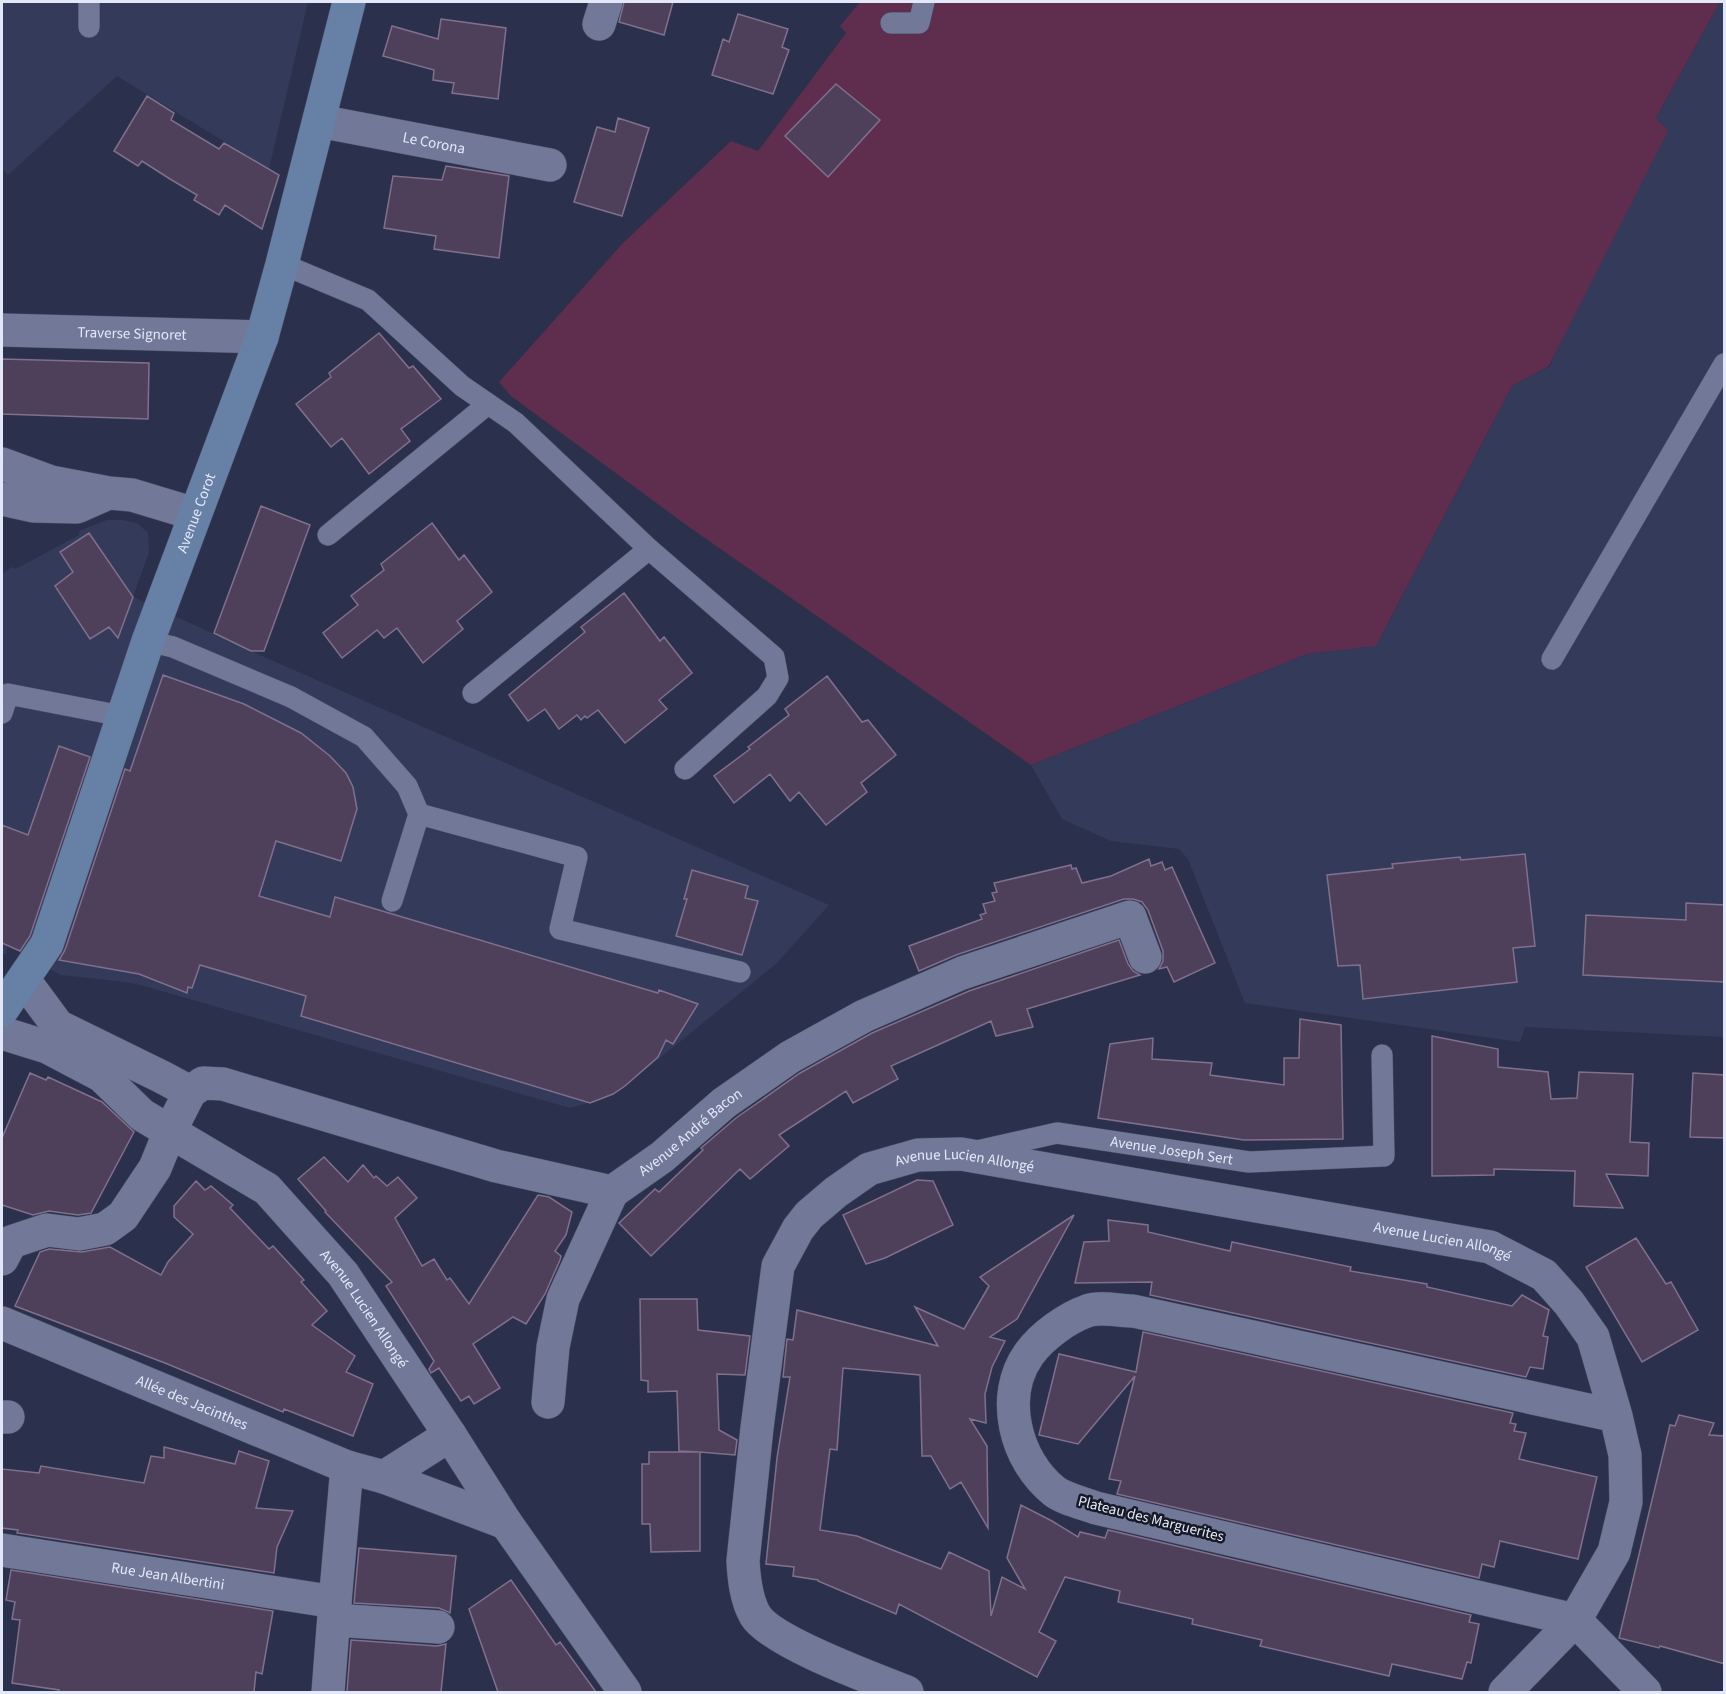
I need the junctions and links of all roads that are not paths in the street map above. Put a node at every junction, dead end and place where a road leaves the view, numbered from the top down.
1 (89, 2) edge
2 (349, 2) edge
3 (924, 2) edge
4 (891, 23) dead end
5 (89, 27) dead end
6 (319, 121) junction
7 (550, 165) dead end
8 (282, 264) junction
9 (2, 330) edge
10 (262, 337) junction
11 (1725, 364) edge
12 (488, 404) junction
13 (2, 464) edge
14 (109, 493) junction
15 (2, 499) edge
16 (195, 514) junction
17 (328, 535) dead end
18 (649, 549) junction
19 (148, 641) junction
20 (1552, 659) dead end
21 (473, 693) dead end
22 (2, 713) edge
23 (122, 716) junction
24 (685, 769) dead end
25 (419, 814) junction
26 (392, 901) dead end
27 (1145, 957) dead end
28 (740, 972) dead end
29 (24, 980) junction
30 (2, 1010) edge
31 (2, 1033) edge
32 (1382, 1055) dead end
33 (190, 1092) junction
34 (170, 1131) junction
35 (961, 1155) junction
36 (612, 1192) junction
37 (2, 1259) edge
38 (2, 1323) edge
39 (548, 1402) dead end
40 (1616, 1416) junction
41 (450, 1435) junction
42 (346, 1467) junction
43 (384, 1477) junction
44 (506, 1523) junction
45 (2, 1550) edge
46 (334, 1611) junction
47 (1575, 1620) junction
48 (438, 1627) dead end
49 (328, 1692) edge
50 (626, 1692) edge
51 (907, 1692) edge
52 (1505, 1692) edge
53 (1645, 1692) edge

1 - 5 lane
2 - 6 street, Avenue Corot
3 - 4 lane
6 - 7 street, Le Corona
6 - 8 street, Avenue Corot
8 - 10 street, Avenue Corot
8 - 12 lane
9 - 10 street, Traverse Signoret
10 - 16 street, Avenue Corot
11 - 20 lane
12 - 17 lane
12 - 18 lane
13 - 14 street
14 - 15 street
14 - 16 street
16 - 19 street, Avenue Corot
18 - 21 lane
18 - 24 lane
19 - 23 street, Avenue Corot
19 - 25 lane
22 - 23 lane
23 - 29 street, Avenue Corot
25 - 26 lane
25 - 28 lane
27 - 36 street, Avenue André Bacon
29 - 30 street, Avenue Corot
29 - 33 street
31 - 34 street, Avenue Lucien Allongé
32 - 35 lane, Avenue Joseph Sert
33 - 34 street
33 - 36 street
34 - 37 street
34 - 41 street, Avenue Lucien Allongé
35 - 40 street, Avenue Lucien Allongé
35 - 51 street, Avenue Lucien Allongé
36 - 39 street
38 - 42 street, Allée des Jacinthes
40 - 47 street
40 - 47 street, Plateau des Marguerites
41 - 43 street
41 - 44 street, Avenue Lucien Allongé
42 - 43 street, Allée des Jacinthes
42 - 46 street
43 - 44 street, Allée des Jacinthes
44 - 50 street, Avenue Lucien Allongé
45 - 46 street, Rue Jean Albertini
46 - 48 street, Rue Jean Albertini
46 - 49 street
47 - 52 street
47 - 53 street

